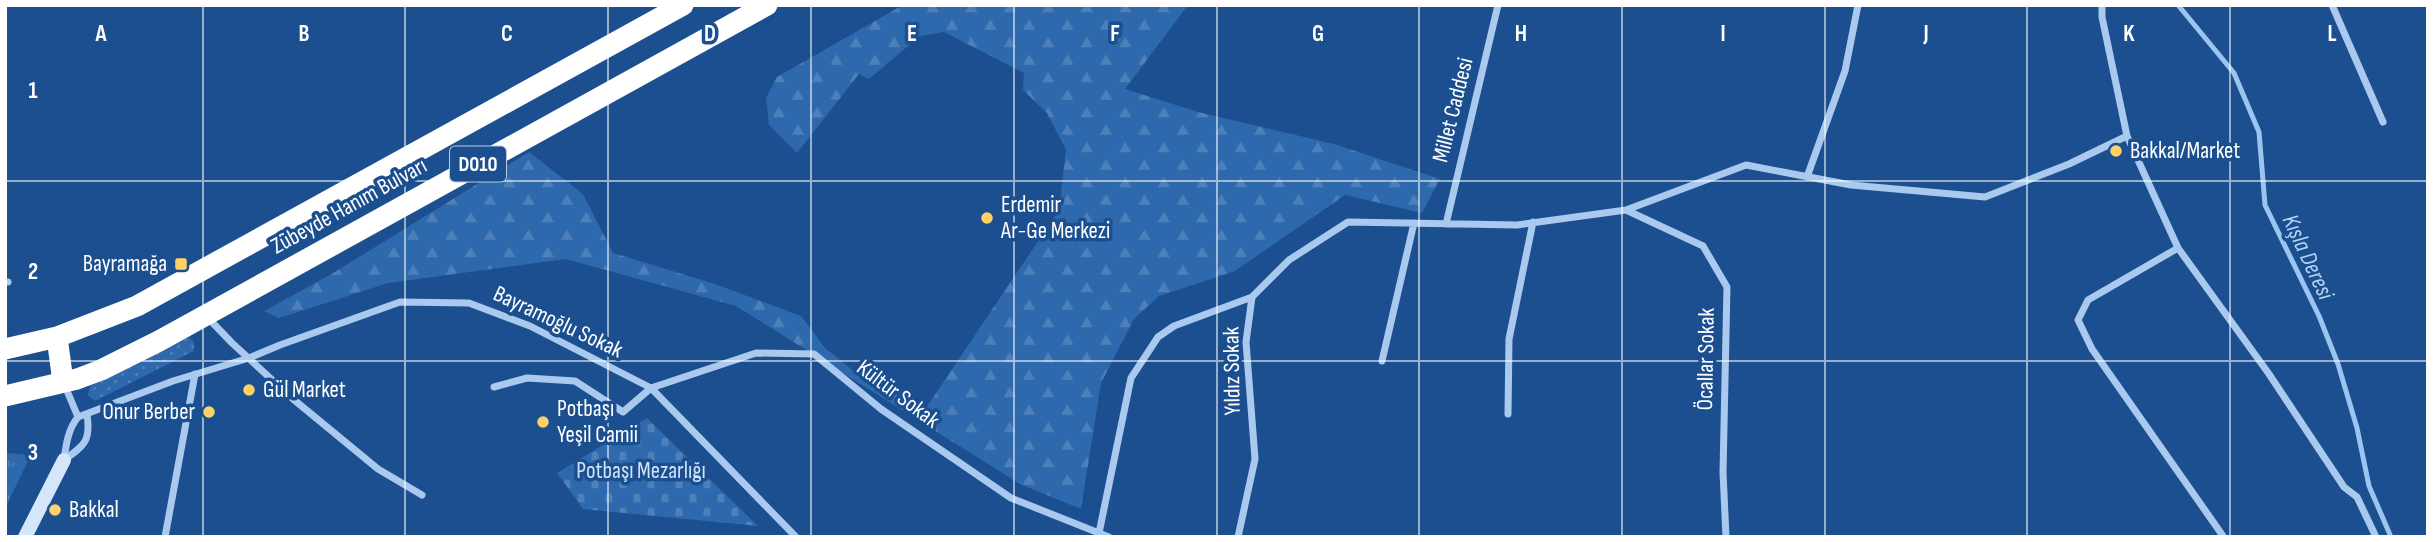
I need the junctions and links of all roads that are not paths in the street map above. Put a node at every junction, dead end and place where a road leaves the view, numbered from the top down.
1 (683, 5) edge
2 (767, 5) edge
3 (1498, 5) edge
4 (1858, 5) edge
5 (2102, 5) edge
6 (2332, 5) edge
7 (2383, 122) dead end
8 (2127, 136) junction
9 (1807, 177) junction
10 (1626, 210) junction
11 (1533, 222) junction
12 (1414, 223) junction
13 (1446, 224) junction
14 (2178, 248) junction
15 (1252, 297) junction
16 (206, 316) junction
17 (57, 337) junction
18 (5, 349) edge
19 (248, 358) junction
20 (1382, 361) dead end
21 (195, 373) junction
22 (63, 382) junction
23 (494, 387) dead end
24 (652, 388) junction
25 (5, 396) edge
26 (1508, 414) dead end
27 (87, 415) junction
28 (78, 417) junction
29 (64, 460) junction
30 (422, 495) dead end
31 (1099, 533) junction
32 (2222, 536) edge
33 (25, 537) edge
34 (165, 537) edge
35 (796, 537) edge
36 (1110, 537) edge
37 (1238, 537) edge
38 (1726, 537) edge
39 (2376, 537) edge

1 - 17 highway, Zübeyde Hanım Bulvarı / D010
2 - 16 highway, Zübeyde Hanım Bulvarı / D010
3 - 13 street, Millet Caddesi
4 - 9 street
5 - 8 street
6 - 7 street
8 - 9 street
8 - 14 street
9 - 10 street
10 - 11 street
10 - 38 street, Öcallar Sokak
11 - 13 street
11 - 26 street
12 - 13 street, Yıldız Sokak
12 - 15 street, Yıldız Sokak
12 - 20 street
14 - 32 street
14 - 39 street
15 - 31 street
15 - 37 street, Yıldız Sokak
16 - 19 street
16 - 22 highway, Zübeyde Hanım Bulvarı / D010
17 - 18 highway, Zübeyde Hanım Bulvarı / D010
17 - 22 highway
19 - 21 street, Bayramoğlu Sokak
19 - 24 street, Bayramoğlu Sokak
19 - 30 street
21 - 27 street, Bayramoğlu Sokak
21 - 34 street
22 - 25 highway, Zübeyde Hanım Bulvarı / D010
22 - 28 street
23 - 24 street
24 - 31 street, Kültür Sokak
24 - 35 street, Bayramoğlu Sokak
27 - 28 street, Bayramoğlu Sokak
27 - 29 street
28 - 29 street
29 - 33 street
31 - 36 street, Kültür Sokak

